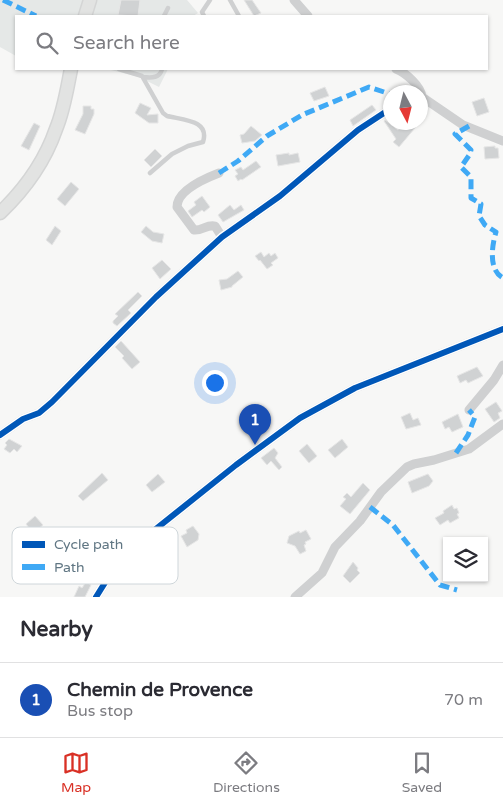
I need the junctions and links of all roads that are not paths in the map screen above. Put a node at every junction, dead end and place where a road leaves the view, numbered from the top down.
1 (90, 0) edge
2 (210, 0) edge
3 (230, 0) edge
4 (294, 0) edge
5 (168, 8) dead end
6 (85, 15) edge
7 (164, 15) edge
8 (202, 15) edge
9 (238, 15) edge
10 (307, 15) edge
11 (71, 70) edge
12 (122, 70) edge
13 (162, 70) edge
14 (397, 70) edge
15 (143, 77) junction
16 (416, 85) edge
17 (428, 102) edge
18 (383, 114) edge
19 (503, 141) edge
20 (219, 172) dead end
21 (150, 173) dead end
22 (0, 213) edge
23 (222, 237) junction
24 (503, 329) edge
25 (503, 365) edge
26 (469, 410) dead end
27 (503, 424) edge
28 (0, 435) edge
29 (158, 527) edge
30 (104, 584) edge
31 (96, 597) edge
32 (294, 597) edge

1 - 6 main road
2 - 8 lane
3 - 9 lane
4 - 10 street
5 - 7 lane
11 - 22 main road
12 - 15 lane
13 - 15 lane
14 - 16 street
15 - 21 lane
17 - 19 street
18 - 23 street
20 - 23 street
23 - 28 street
24 - 29 street
25 - 26 street
27 - 32 street
30 - 31 street

